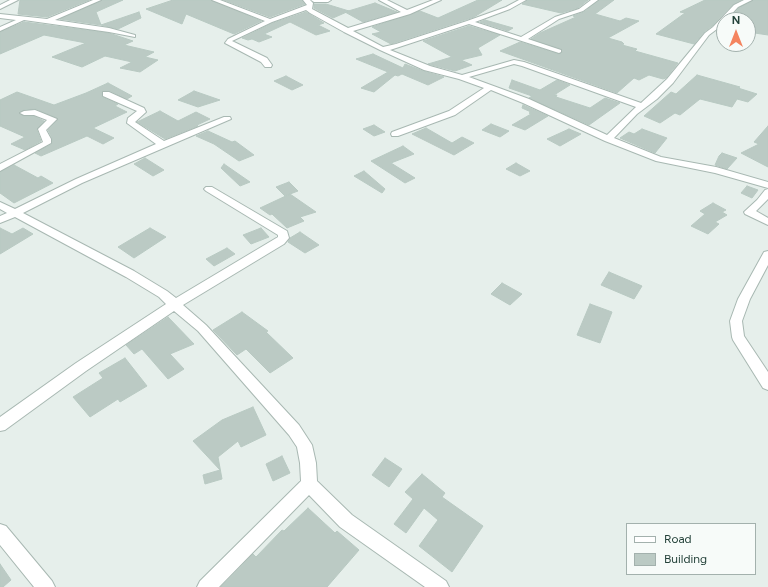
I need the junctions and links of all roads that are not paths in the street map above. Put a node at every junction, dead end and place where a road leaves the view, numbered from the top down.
1 (15, 0) edge
2 (98, 0) edge
3 (215, 0) edge
4 (239, 0) edge
5 (328, 0) edge
6 (382, 0) edge
7 (438, 0) edge
8 (523, 0) edge
9 (595, 0) edge
10 (749, 0) edge
11 (310, 2) edge
12 (226, 4) junction
13 (0, 7) edge
14 (408, 13) junction
15 (0, 16) edge
16 (23, 19) junction
17 (48, 21) junction
18 (270, 22) junction
19 (468, 22) junction
20 (0, 29) edge
21 (346, 31) junction
22 (132, 36) dead end
23 (522, 39) junction
24 (398, 46) junction
25 (382, 49) junction
26 (560, 51) dead end
27 (398, 55) junction
28 (268, 65) dead end
29 (462, 78) junction
30 (489, 88) junction
31 (106, 94) dead end
32 (641, 106) junction
33 (24, 113) dead end
34 (227, 119) dead end
35 (395, 134) dead end
36 (608, 139) junction
37 (163, 144) junction
38 (0, 168) edge
39 (768, 185) edge
40 (209, 189) dead end
41 (768, 192) edge
42 (0, 205) edge
43 (12, 213) junction
44 (0, 220) edge
45 (768, 222) edge
46 (768, 255) edge
47 (175, 304) junction
48 (768, 384) edge
49 (0, 425) edge
50 (310, 484) junction
51 (0, 532) edge
52 (46, 587) edge
53 (206, 587) edge
54 (440, 587) edge

1 - 13 street
2 - 17 street
3 - 12 street
4 - 12 street
5 - 11 street
6 - 14 street
7 - 14 street
8 - 19 street
9 - 23 street
10 - 32 street
11 - 18 street
11 - 21 street
12 - 18 street
14 - 21 street
15 - 16 street
16 - 17 street
16 - 20 street
17 - 22 street
18 - 28 street
19 - 23 street
19 - 24 street
21 - 25 street
23 - 26 street
24 - 25 street
24 - 27 street
25 - 27 street
27 - 29 street
29 - 30 street
29 - 32 street
30 - 35 street
30 - 36 street
31 - 37 street
32 - 36 street
33 - 38 street
34 - 37 street
36 - 39 street
37 - 43 street
40 - 47 street
41 - 45 street
42 - 43 street
43 - 44 street
43 - 47 street
46 - 48 street
47 - 49 street
47 - 50 street
50 - 53 street
50 - 54 street
51 - 52 street

